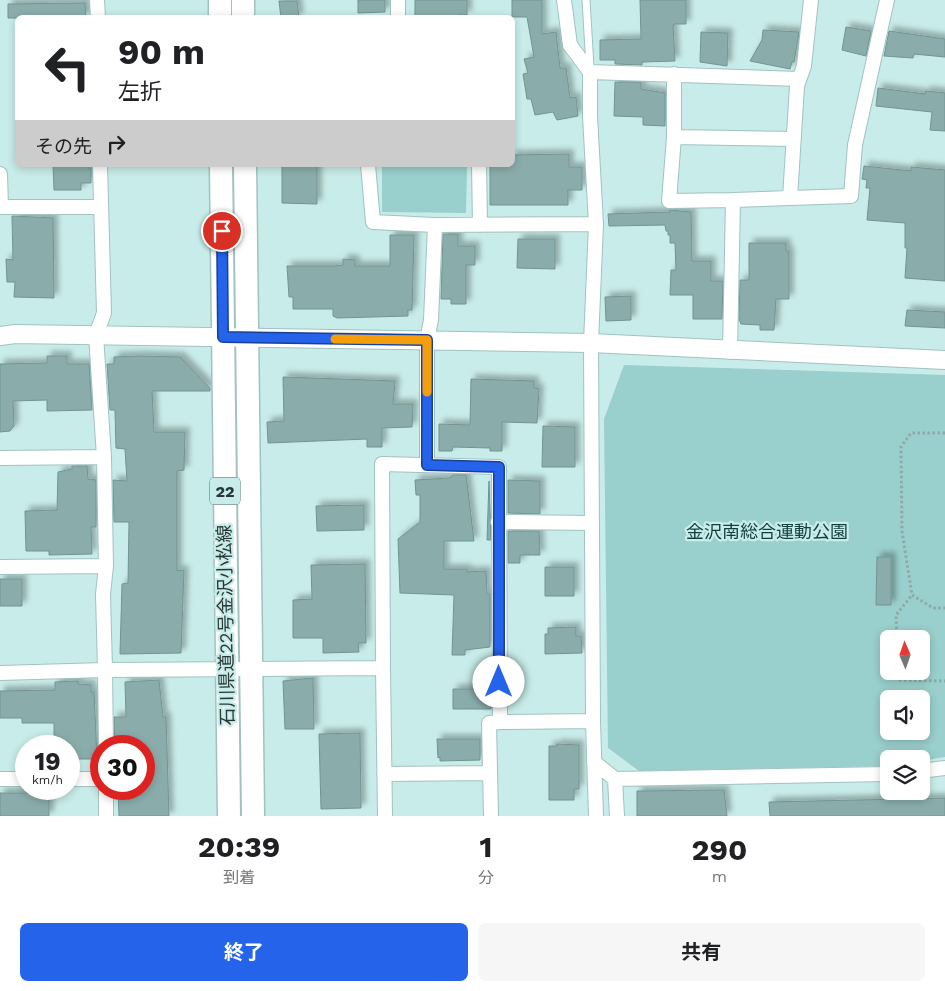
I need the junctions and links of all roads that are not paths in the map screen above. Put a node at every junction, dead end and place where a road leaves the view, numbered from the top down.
1 (98, 0) edge
2 (220, 0) edge
3 (243, 0) edge
4 (398, 0) edge
5 (564, 0) edge
6 (586, 0) edge
7 (811, 0) edge
8 (887, 0) edge
9 (98, 15) edge
10 (220, 15) edge
11 (243, 15) edge
12 (398, 15) edge
13 (590, 72) junction
14 (674, 74) junction
15 (799, 80) junction
16 (674, 137) junction
17 (794, 140) junction
18 (100, 167) edge
19 (221, 167) edge
20 (245, 167) edge
21 (368, 167) edge
22 (479, 167) edge
23 (0, 174) edge
24 (790, 198) junction
25 (733, 200) junction
26 (101, 206) junction
27 (0, 207) edge
28 (596, 224) junction
29 (436, 225) junction
30 (480, 225) junction
31 (96, 335) junction
32 (0, 336) edge
33 (223, 337) junction
34 (246, 337) junction
35 (427, 340) junction
36 (591, 343) junction
37 (730, 352) junction
38 (945, 360) edge
39 (104, 457) junction
40 (0, 458) edge
41 (427, 465) junction
42 (498, 522) junction
43 (592, 523) junction
44 (106, 566) junction
45 (0, 567) edge
46 (383, 668) junction
47 (105, 670) junction
48 (225, 670) junction
49 (250, 670) junction
50 (0, 673) edge
51 (593, 721) junction
52 (500, 722) junction
53 (106, 735) edge
54 (594, 762) junction
55 (945, 768) edge
56 (930, 770) edge
57 (490, 773) junction
58 (384, 774) junction
59 (880, 774) edge
60 (0, 779) edge
61 (15, 779) edge
62 (615, 779) junction
63 (106, 800) edge
64 (106, 816) edge
65 (229, 816) edge
66 (253, 816) edge
67 (385, 816) edge
68 (491, 816) edge
69 (596, 816) edge
70 (617, 816) edge

1 - 9 street
2 - 10 main road
3 - 11 main road
4 - 12 street
5 - 13 street
6 - 13 lane
7 - 15 street
8 - 24 street
13 - 14 street
13 - 28 street
14 - 15 street
14 - 16 street
15 - 17 street
16 - 17 street
16 - 25 street
17 - 24 street
18 - 26 street
19 - 33 main road, 石川県道22号金沢小松線 / 22
20 - 34 main road, 石川県道22号金沢小松線 / 22
21 - 29 street
22 - 30 street
23 - 27 street
24 - 25 street
25 - 37 street
26 - 27 street
26 - 31 street
28 - 30 street
28 - 36 street
29 - 30 street
29 - 35 street
31 - 32 street
31 - 33 street
31 - 39 street
33 - 34 street
33 - 48 main road, 石川県道22号金沢小松線 / 22
34 - 35 street
34 - 49 main road, 石川県道22号金沢小松線 / 22
35 - 36 street
35 - 41 street
36 - 37 street
36 - 43 street
37 - 38 street
39 - 40 street
39 - 44 street
41 - 42 street
41 - 46 street
42 - 43 street
42 - 52 street
43 - 51 street
44 - 45 street
44 - 47 street
46 - 49 street
46 - 58 street
47 - 48 street
47 - 50 street
47 - 53 street
48 - 49 street
48 - 65 main road, 石川県道22号金沢小松線 / 22
49 - 66 main road, 石川県道22号金沢小松線 / 22
51 - 52 street
51 - 54 street
52 - 57 street
54 - 62 street
54 - 69 street
55 - 56 street
57 - 58 street
57 - 68 street
58 - 67 street
59 - 62 street
60 - 61 street
62 - 70 street
63 - 64 street

